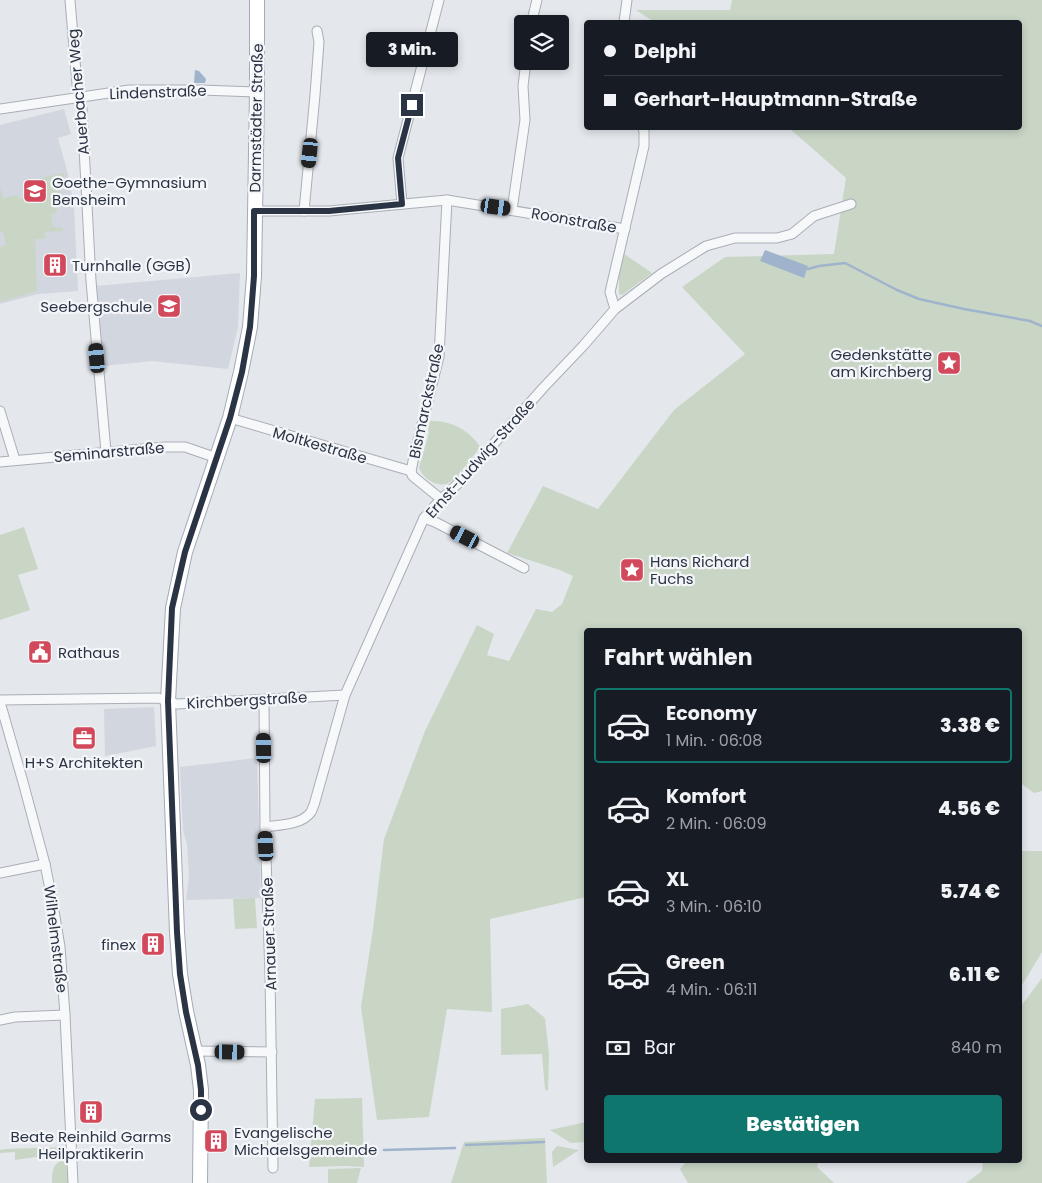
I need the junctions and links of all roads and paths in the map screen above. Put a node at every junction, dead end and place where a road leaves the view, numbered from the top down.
1 (70, 0) edge
2 (257, 0) edge
3 (439, 0) edge
4 (537, 0) edge
5 (626, 0) edge
6 (533, 15) edge
7 (624, 20) edge
8 (317, 31) dead end
9 (525, 70) edge
10 (257, 92) junction
11 (80, 98) junction
12 (0, 109) edge
13 (643, 130) edge
14 (447, 200) junction
15 (402, 204) junction
16 (851, 204) dead end
17 (512, 210) junction
18 (254, 211) junction
19 (304, 211) junction
20 (625, 229) junction
21 (615, 309) junction
22 (0, 411) edge
23 (230, 418) junction
24 (106, 452) junction
25 (217, 458) junction
26 (15, 460) junction
27 (0, 462) edge
28 (411, 471) junction
29 (441, 499) junction
30 (424, 518) junction
31 (524, 568) dead end
32 (345, 695) junction
33 (264, 700) junction
34 (0, 701) edge
35 (168, 701) junction
36 (265, 827) junction
37 (45, 864) junction
38 (0, 873) edge
39 (65, 1015) junction
40 (0, 1020) edge
41 (195, 1051) junction
42 (272, 1052) junction
43 (273, 1168) dead end
44 (73, 1183) edge
45 (200, 1183) edge

1 - 11 street, Auerbacher Weg
2 - 10 main road, Darmstädter Straße
3 - 15 street
4 - 6 street
5 - 7 street
8 - 19 street
9 - 17 street
10 - 11 street, Lindenstraße
10 - 18 main road, Darmstädter Straße
11 - 12 street, Lindenstraße
11 - 24 street, Auerbacher Weg
13 - 20 street
14 - 15 street, Roonstraße
14 - 17 street, Roonstraße
14 - 28 street, Bismarckstraße
15 - 19 street, Roonstraße
16 - 21 street, Ernst-Ludwig-Straße
17 - 20 street, Roonstraße
18 - 19 street, Roonstraße
18 - 23 main road, Darmstädter Straße
20 - 21 street
21 - 29 street, Ernst-Ludwig-Straße
22 - 26 street
23 - 25 main road, Darmstädter Straße
23 - 28 street, Moltkestraße
24 - 25 street, Seminarstraße
24 - 26 street, Seminarstraße
25 - 35 main road, Darmstädter Straße
26 - 27 street, Seminarstraße
28 - 29 street, Bismarckstraße
29 - 30 street, Ernst-Ludwig-Straße
30 - 31 street
30 - 32 street, Ernst-Ludwig-Straße
32 - 33 street, Kirchbergstraße
32 - 36 street, Ernst-Ludwig-Straße
33 - 35 street, Kirchbergstraße
33 - 36 street, Arnauer Straße
34 - 35 street, Kirchbergstraße
34 - 37 street, Wilhelmstraße
35 - 41 main road, Darmstädter Straße
36 - 42 street, Arnauer Straße
37 - 38 street
37 - 39 street, Wilhelmstraße
39 - 40 street
39 - 44 street, Wilhelmstraße
41 - 42 street
41 - 45 main road, Darmstädter Straße
42 - 43 street, Arnauer Straße

